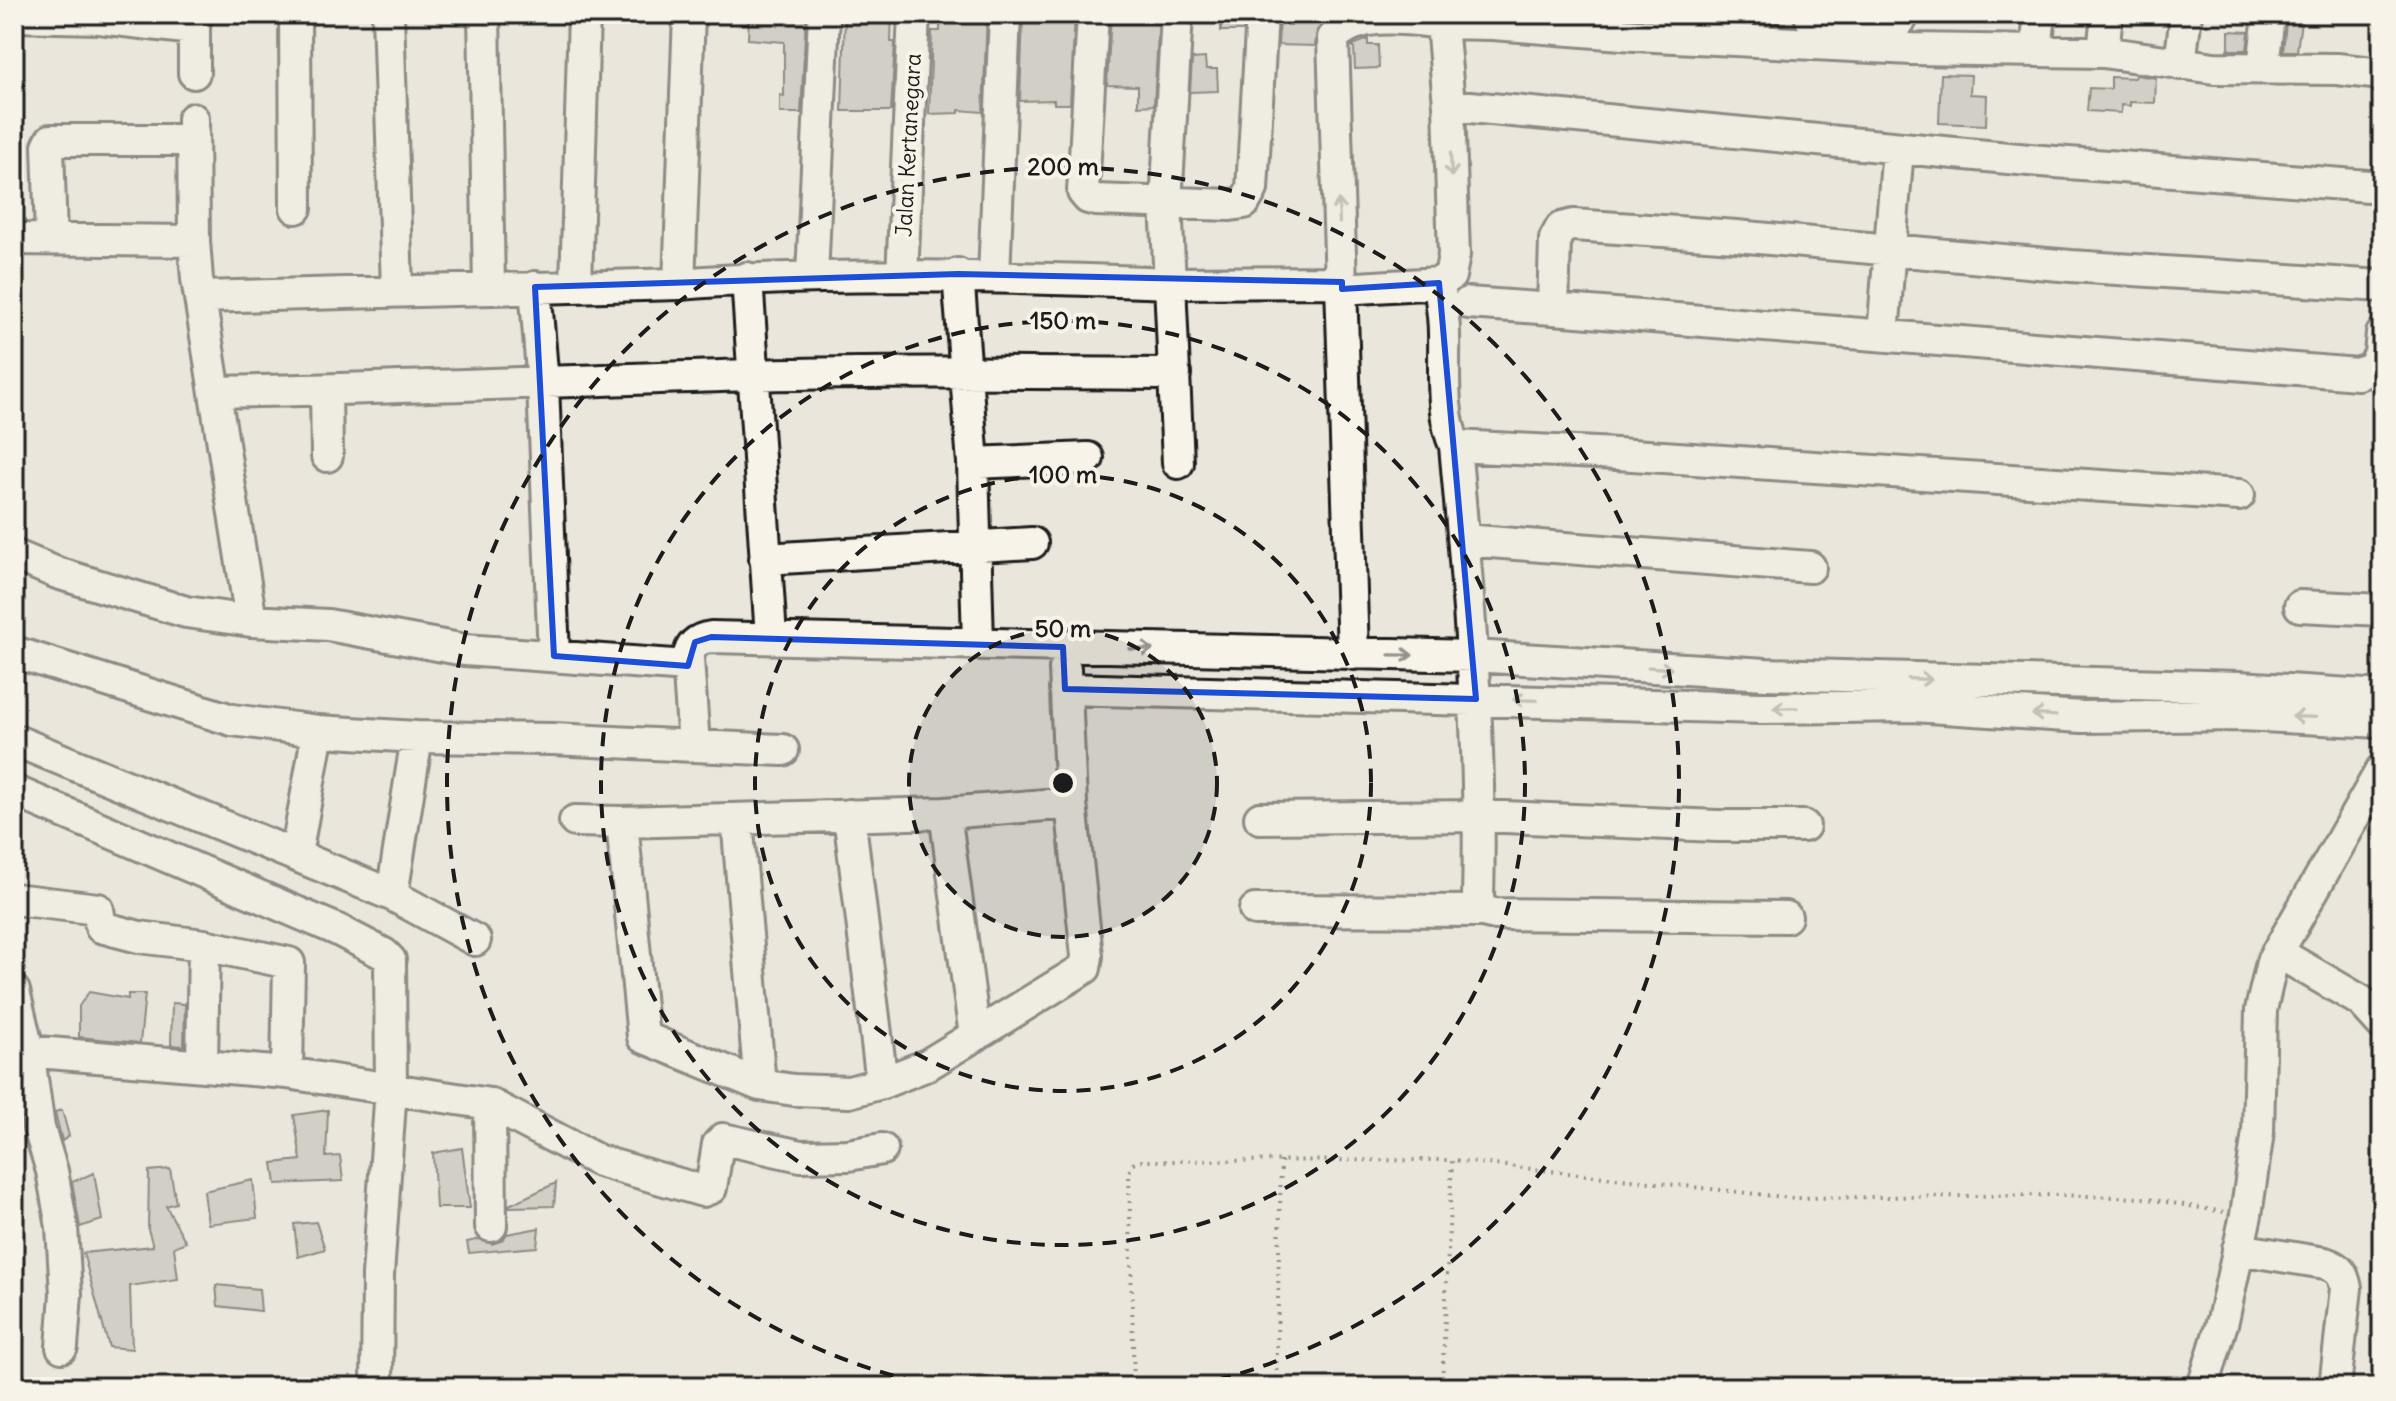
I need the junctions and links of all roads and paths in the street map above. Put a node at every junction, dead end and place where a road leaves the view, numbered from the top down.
1 (295, 14) edge
2 (388, 14) edge
3 (484, 14) edge
4 (584, 14) edge
5 (689, 14) edge
6 (824, 14) edge
7 (914, 14) edge
8 (1005, 14) edge
9 (1093, 14) edge
10 (1177, 14) edge
11 (1262, 14) edge
12 (1904, 14) edge
13 (2040, 14) edge
14 (2107, 14) edge
15 (2186, 14) edge
16 (2269, 14) edge
17 (14, 16) edge
18 (99, 16) edge
19 (1366, 17) edge
20 (1811, 19) dead end
21 (194, 21) edge
22 (1442, 23) junction
23 (2036, 50) junction
24 (2103, 52) junction
25 (2180, 64) junction
26 (2263, 68) junction
27 (194, 73) dead end
28 (2382, 74) edge
29 (1449, 105) junction
30 (1898, 148) junction
31 (2382, 187) edge
32 (1166, 203) junction
33 (296, 208) dead end
34 (51, 238) junction
35 (14, 239) edge
36 (194, 241) junction
37 (1891, 251) junction
38 (958, 274) junction
39 (902, 276) junction
40 (994, 276) junction
41 (812, 277) junction
42 (747, 278) junction
43 (1170, 283) junction
44 (1439, 283) junction
45 (679, 284) junction
46 (576, 285) junction
47 (1342, 286) junction
48 (2382, 286) edge
49 (489, 287) junction
50 (535, 287) junction
51 (397, 289) junction
52 (200, 297) junction
53 (1468, 303) dead end
54 (1553, 309) junction
55 (2382, 334) edge
56 (1883, 335) junction
57 (965, 372) junction
58 (1175, 374) junction
59 (756, 375) junction
60 (543, 384) junction
61 (326, 390) junction
62 (215, 392) junction
63 (1455, 446) junction
64 (327, 456) dead end
65 (1088, 458) dead end
66 (973, 463) junction
67 (1178, 463) dead end
68 (2239, 495) dead end
69 (1464, 540) junction
70 (1032, 543) dead end
71 (977, 546) junction
72 (14, 555) edge
73 (765, 559) junction
74 (1810, 567) dead end
75 (2300, 606) dead end
76 (2382, 610) edge
77 (251, 621) junction
78 (771, 637) junction
79 (978, 643) junction
80 (1063, 647) junction
81 (14, 652) edge
82 (1353, 654) junction
83 (554, 656) junction
84 (1473, 656) junction
85 (688, 666) junction
86 (1065, 689) junction
87 (2382, 696) edge
88 (1476, 699) junction
89 (2382, 722) edge
90 (318, 731) junction
91 (417, 737) junction
92 (14, 740) edge
93 (694, 746) junction
94 (783, 750) dead end
95 (2382, 769) edge
96 (14, 791) edge
97 (1071, 803) junction
98 (945, 813) junction
99 (849, 815) junction
100 (1480, 816) junction
101 (1260, 818) dead end
102 (737, 820) junction
103 (575, 821) dead end
104 (622, 822) junction
105 (1804, 826) dead end
106 (296, 855) junction
107 (392, 895) junction
108 (14, 899) edge
109 (1255, 910) dead end
110 (1482, 911) junction
111 (1786, 917) dead end
112 (475, 940) dead end
113 (204, 945) junction
114 (2274, 957) junction
115 (14, 991) edge
116 (2382, 1024) edge
117 (975, 1036) junction
118 (21, 1050) edge
119 (202, 1065) junction
120 (287, 1073) junction
121 (882, 1083) junction
122 (760, 1085) junction
123 (391, 1088) junction
124 (490, 1104) junction
125 (882, 1149) dead end
126 (1452, 1160) junction
127 (1281, 1161) junction
128 (2246, 1215) junction
129 (491, 1226) dead end
130 (2238, 1249) junction
131 (62, 1347) dead end
132 (377, 1387) edge
133 (1134, 1387) edge
134 (1276, 1387) edge
135 (1442, 1387) edge
136 (2203, 1387) edge
137 (2335, 1387) edge

1 - 33 street
2 - 51 street
3 - 49 street
4 - 46 street
5 - 45 street
6 - 41 street
7 - 39 street, Jalan Kertanegara
8 - 40 street
9 - 32 street
10 - 32 street
11 - 32 street
12 - 20 street
13 - 23 street
14 - 24 street
15 - 25 street
16 - 26 street
17 - 18 street
18 - 21 street
19 - 22 street
47 -> 19 street
21 - 27 street
22 - 23 street
22 - 29 street
23 - 24 street
24 - 25 street
25 - 26 street
26 - 28 street
29 - 30 street
29 -> 44 street
30 - 31 street
30 - 37 street
32 - 43 street
34 - 35 street
34 - 36 street
34 - 36 street
36 - 52 street
37 - 48 street
37 - 54 street
37 - 56 street
38 - 39 street
38 - 40 street
38 - 57 street
39 - 41 street
40 - 43 street
41 - 42 street
42 - 45 street
42 - 59 street
43 - 47 street
43 - 58 street
44 - 47 street
44 - 63 street
45 - 46 street
46 - 50 street
47 - 82 street
49 - 50 street
49 - 51 street
50 - 60 street
51 - 52 street
52 - 62 street
53 - 54 street
54 - 56 street
55 - 56 street
57 - 58 street
57 - 59 street
57 - 66 street
58 - 67 street
59 - 60 street
59 - 73 street
60 - 61 street
60 - 83 street
61 - 62 street
61 - 64 street
62 - 77 street
63 - 68 street
63 - 69 street
65 - 66 street
66 - 71 street
69 - 74 street
69 - 84 street
70 - 71 street
71 - 73 street
71 - 79 street
72 - 77 street
73 - 78 street
75 - 76 street
77 - 83 street
78 - 79 street
78 - 85 street
79 - 80 street
80 -> 82 street
80 - 86 street
81 - 90 street
82 -> 84 street
83 - 85 street
84 -> 87 street
84 - 88 street
85 - 93 street
86 - 88 street
86 - 97 street
89 -> 88 street
88 - 100 street
90 - 91 street
90 - 106 street
91 - 93 street
91 - 107 street
92 - 106 street
93 - 94 street
95 - 114 street
96 - 123 street
97 - 98 street
97 - 117 street
98 - 99 street
98 - 117 street
99 - 102 street
99 - 121 street
100 - 101 street
100 - 105 street
100 - 110 street
102 - 104 street
102 - 122 street
103 - 104 street
104 - 122 street
106 - 107 street
107 - 112 street
108 - 113 street
109 - 110 street
110 - 111 street
113 - 119 street
113 - 120 street
114 - 116 street
114 - 128 street
115 - 118 street
117 - 121 street
118 - 119 street
118 - 131 street
119 - 120 street
120 - 123 street
121 - 122 street
123 - 124 street
123 - 132 street
124 - 125 street
124 - 129 street
126 - 127 path
126 - 128 path
126 - 135 path
127 - 133 path
127 - 134 path
128 - 130 street
130 - 136 street
130 - 137 street

